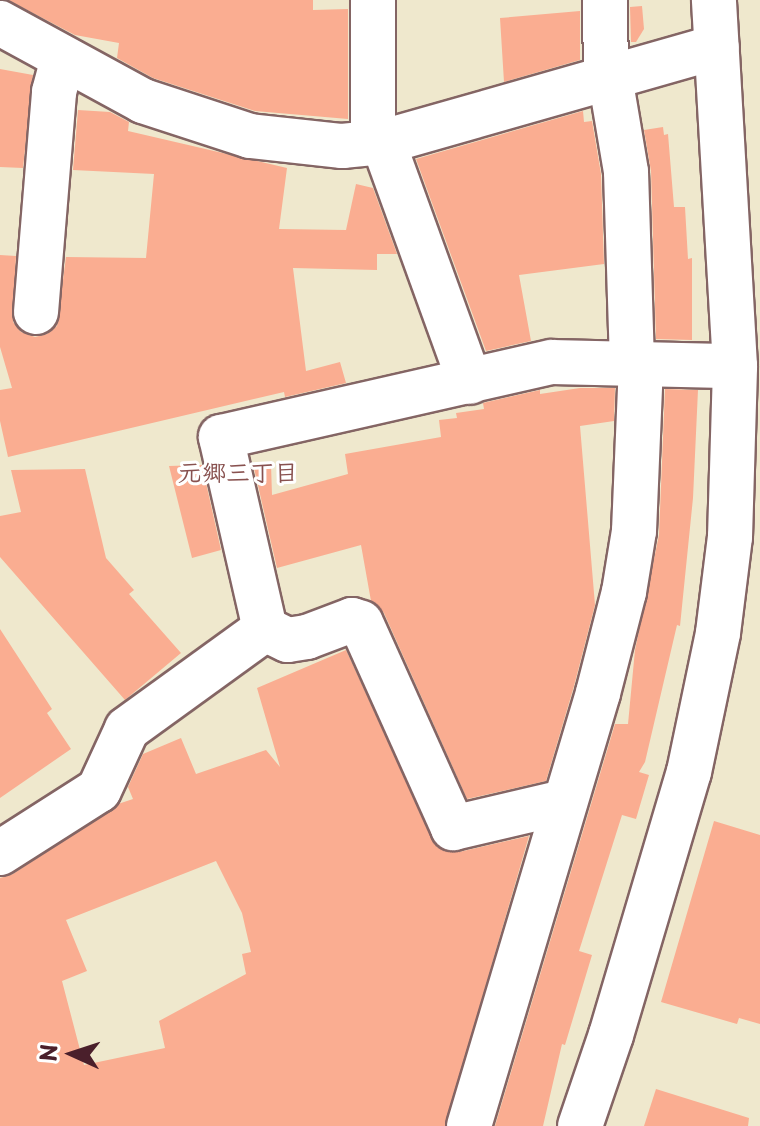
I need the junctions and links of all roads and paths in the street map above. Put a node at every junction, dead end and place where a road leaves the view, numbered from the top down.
1 (373, 0) edge
2 (605, 0) edge
3 (714, 0) edge
4 (0, 23) edge
5 (717, 47) junction
6 (63, 58) junction
7 (608, 78) junction
8 (378, 142) junction
9 (36, 312) dead end
10 (637, 364) junction
11 (735, 366) junction
12 (470, 382) junction
13 (265, 629) junction
14 (564, 802) junction
15 (0, 853) edge
16 (469, 1126) edge
17 (580, 1126) edge

1 - 8 street
2 - 7 street
3 - 5 street
4 - 6 street
5 - 7 street
5 - 11 street
6 - 8 street
6 - 9 street
7 - 8 street
7 - 10 street
8 - 12 street
10 - 11 street
10 - 12 street
10 - 14 street
11 - 17 street
12 - 13 street
13 - 14 street
13 - 15 street
14 - 16 street

